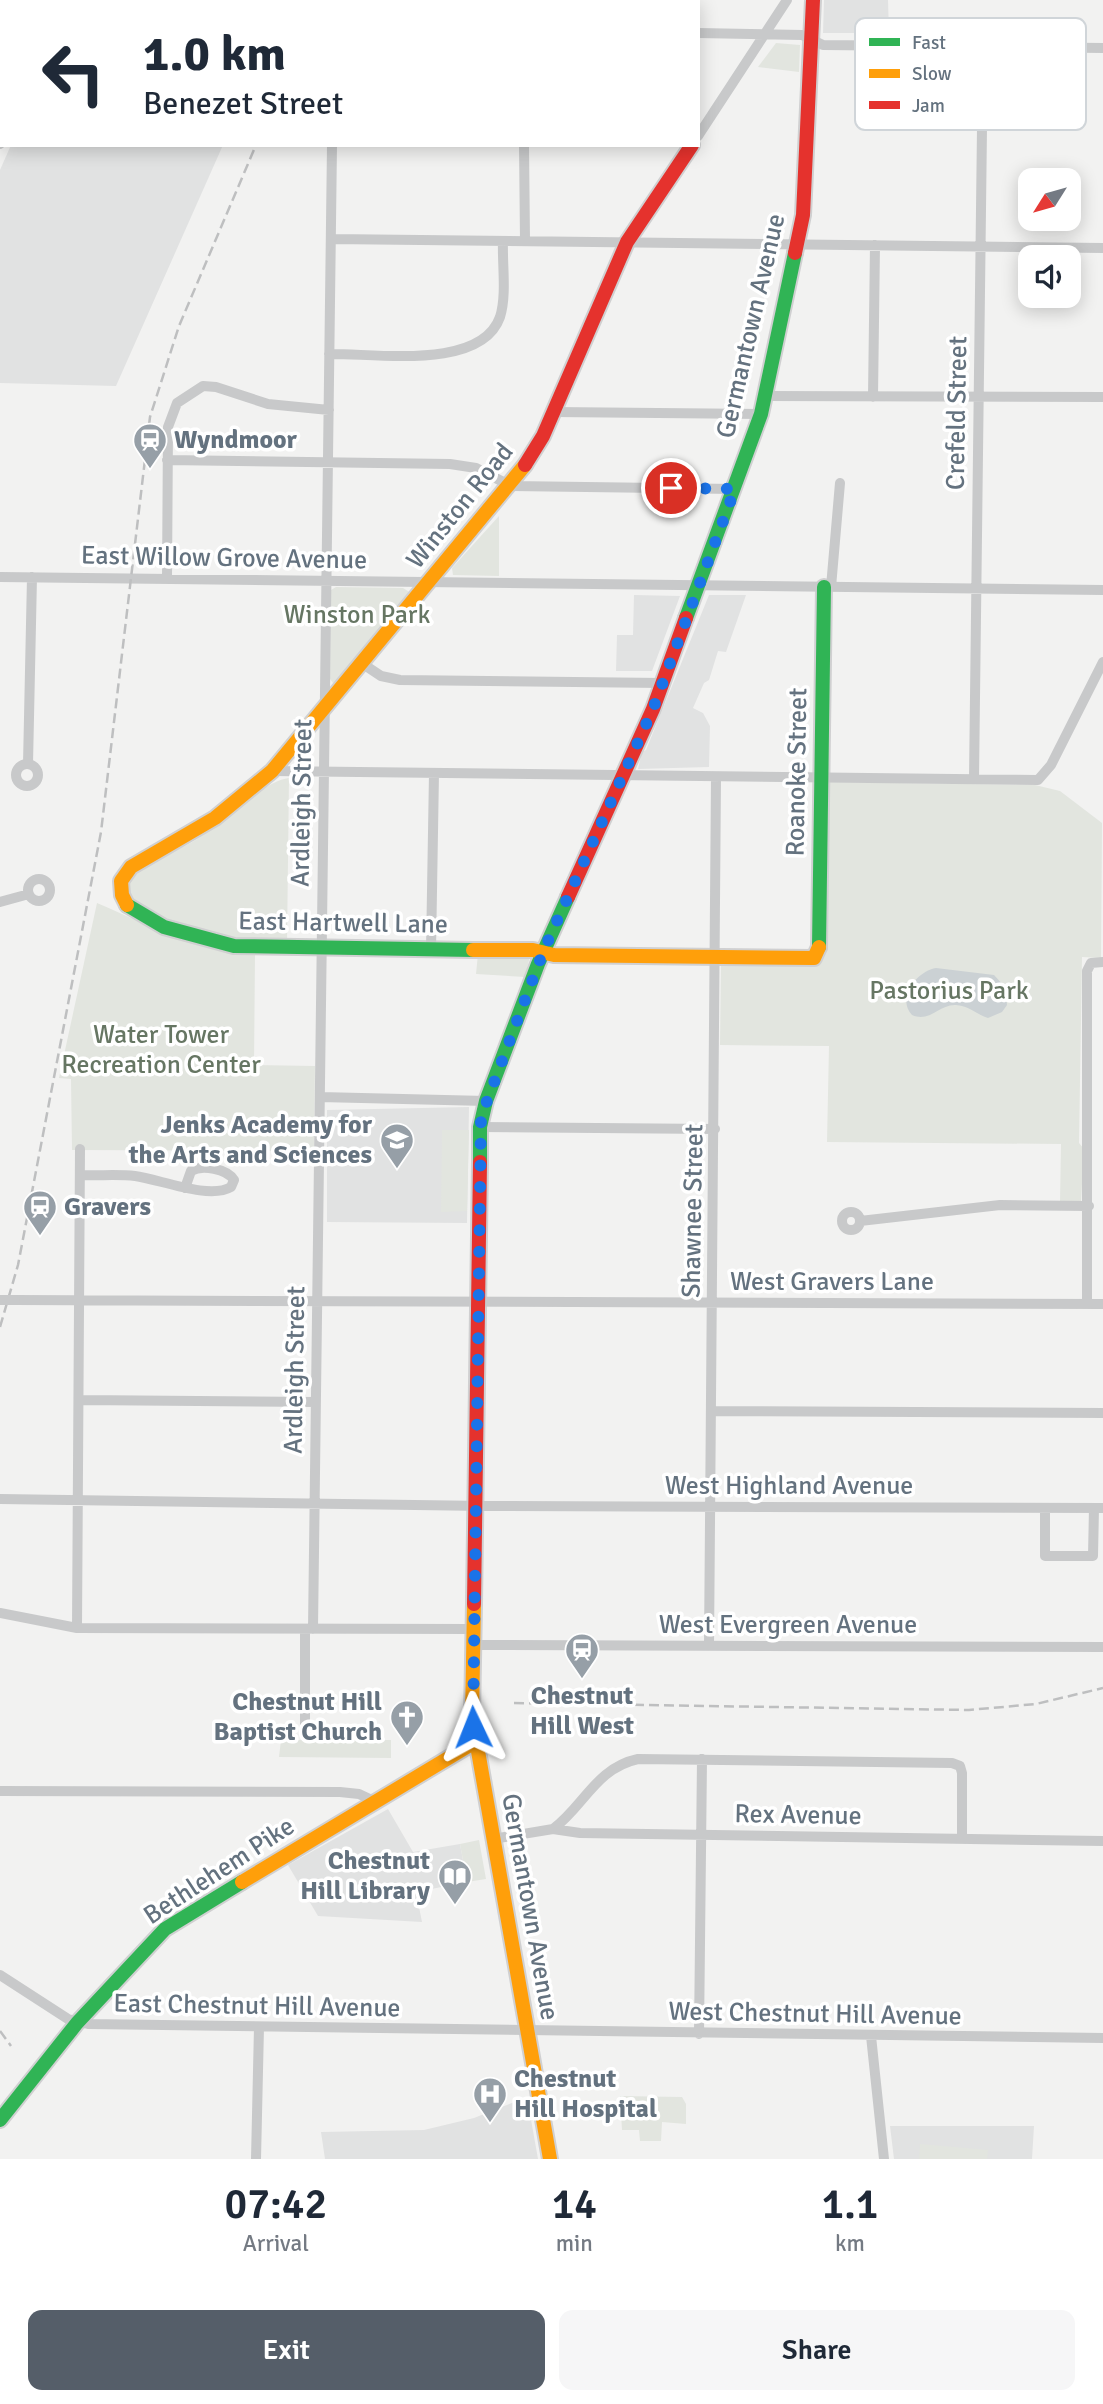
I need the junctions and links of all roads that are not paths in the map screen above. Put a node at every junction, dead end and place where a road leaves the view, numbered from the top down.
1 (787, 0) edge
2 (813, 0) edge
3 (700, 33) edge
4 (767, 34) junction
5 (811, 39) junction
6 (855, 45) edge
7 (982, 130) edge
8 (700, 133) edge
9 (332, 147) edge
10 (524, 147) edge
11 (691, 147) edge
12 (331, 239) junction
13 (503, 241) junction
14 (525, 241) junction
15 (627, 242) junction
16 (797, 245) junction
17 (876, 245) junction
18 (980, 247) junction
19 (1103, 248) edge
20 (329, 354) junction
21 (766, 396) junction
22 (873, 397) junction
23 (978, 397) junction
24 (1103, 397) edge
25 (328, 410) junction
26 (554, 412) junction
27 (761, 414) junction
28 (167, 460) junction
29 (327, 462) junction
30 (840, 483) dead end
31 (511, 486) junction
32 (735, 489) junction
33 (0, 577) edge
34 (32, 577) junction
35 (167, 579) junction
36 (326, 581) junction
37 (431, 582) junction
38 (699, 585) junction
39 (827, 587) junction
40 (976, 589) junction
41 (1103, 590) edge
42 (1103, 662) edge
43 (363, 664) junction
44 (663, 683) junction
45 (325, 710) junction
46 (28, 764) dead end
47 (272, 771) junction
48 (324, 771) junction
49 (434, 773) junction
50 (624, 775) junction
51 (716, 776) junction
52 (821, 778) junction
53 (974, 779) junction
54 (121, 888) joint
55 (29, 894) dead end
56 (0, 902) edge
57 (321, 949) junction
58 (431, 950) junction
59 (543, 952) junction
60 (816, 956) joint
61 (715, 958) junction
62 (1103, 962) edge
63 (320, 1097) junction
64 (486, 1101) junction
65 (480, 1127) junction
66 (715, 1129) junction
67 (80, 1149) dead end
68 (80, 1175) junction
69 (185, 1188) dead end
70 (1089, 1206) junction
71 (860, 1221) dead end
72 (0, 1300) edge
73 (80, 1300) junction
74 (317, 1301) junction
75 (477, 1303) junction
76 (713, 1303) junction
77 (1087, 1304) junction
78 (1103, 1304) edge
79 (80, 1400) junction
80 (316, 1402) junction
81 (712, 1411) junction
82 (1103, 1413) edge
83 (0, 1499) edge
84 (79, 1500) junction
85 (314, 1503) junction
86 (474, 1506) junction
87 (710, 1506) junction
88 (1045, 1508) junction
89 (1098, 1508) edge
90 (0, 1613) edge
91 (77, 1628) junction
92 (309, 1629) junction
93 (472, 1629) junction
94 (472, 1645) junction
95 (709, 1646) junction
96 (1103, 1647) edge
97 (305, 1735) dead end
98 (475, 1742) junction
99 (702, 1759) junction
100 (0, 1791) edge
101 (376, 1802) junction
102 (553, 1829) junction
103 (701, 1835) junction
104 (962, 1838) junction
105 (493, 1839) junction
106 (1103, 1841) edge
107 (0, 1975) edge
108 (77, 2023) junction
109 (259, 2027) junction
110 (527, 2031) junction
111 (699, 2034) junction
112 (871, 2036) junction
113 (1103, 2038) edge
114 (5, 2105) edge
115 (0, 2120) edge
116 (256, 2159) edge
117 (550, 2159) edge
118 (884, 2159) edge

1 - 4 street
2 - 5 main road, Germantown Avenue
3 - 4 street
4 - 5 street
4 - 8 street
5 - 6 street
5 - 16 main road, Germantown Avenue
7 - 18 street, Crefeld Street
9 - 12 street, Ardleigh Street
10 - 14 street
11 - 15 main road, Winston Road
12 - 13 street
12 - 20 street, Ardleigh Street
13 - 14 street
13 - 20 street
14 - 15 street
15 - 16 street
15 - 26 main road, Winston Road
16 - 17 street
16 - 21 main road, Germantown Avenue
17 - 18 street
17 - 22 street
18 - 19 street
18 - 23 street, Crefeld Street
20 - 25 street, Ardleigh Street
21 - 22 street
21 - 27 main road, Germantown Avenue
22 - 23 street
23 - 24 street
23 - 40 street, Crefeld Street
25 - 28 street
25 - 29 street, Ardleigh Street
26 - 27 street
26 - 31 main road, Winston Road
27 - 32 main road, Germantown Avenue
28 - 29 street
28 - 35 street
29 - 31 street
29 - 36 street, Ardleigh Street
30 - 39 street, Roanoke Street
31 - 32 street
31 - 37 main road, Winston Road
32 - 38 main road, Germantown Avenue
33 - 34 street, East Willow Grove Avenue
34 - 35 street, East Willow Grove Avenue
34 - 46 street
35 - 36 street, East Willow Grove Avenue
36 - 37 street, East Willow Grove Avenue
36 - 45 street, Ardleigh Street
37 - 38 street, East Willow Grove Avenue
37 - 43 main road, Winston Road
38 - 39 street, East Willow Grove Avenue
38 - 44 main road, Germantown Avenue
39 - 40 street, East Willow Grove Avenue
39 - 52 main road, Roanoke Street
40 - 41 street, East Willow Grove Avenue
40 - 53 street, Crefeld Street
42 - 53 street
43 - 44 street
43 - 45 main road, Winston Road
44 - 50 main road, Germantown Avenue
45 - 47 main road, Winston Road
45 - 48 street, Ardleigh Street
47 - 48 street
47 - 54 main road, Winston Road
48 - 49 street
48 - 57 street, Ardleigh Street
49 - 50 street
49 - 58 street
50 - 51 street
50 - 59 main road, Germantown Avenue
51 - 52 street
51 - 61 street, Shawnee Street
52 - 53 street
52 - 60 main road, Roanoke Street
54 - 57 main road, East Hartwell Lane
55 - 56 street
57 - 58 main road, East Hartwell Lane
57 - 63 street, Ardleigh Street
58 - 59 main road, East Hartwell Lane
59 - 61 main road, East Hartwell Lane
59 - 64 main road, Germantown Avenue
60 - 61 main road, East Hartwell Lane
61 - 66 street, Shawnee Street
62 - 70 street
63 - 64 street
63 - 74 street, Ardleigh Street
64 - 65 main road, Germantown Avenue
65 - 66 street
65 - 75 main road, Germantown Avenue
66 - 76 street, Shawnee Street
67 - 68 street
68 - 69 street
68 - 73 street
70 - 71 street
70 - 77 street
72 - 73 street, West Gravers Lane, bridge
73 - 74 street, West Gravers Lane
73 - 79 street
74 - 75 street, West Gravers Lane
74 - 80 street, Ardleigh Street
75 - 76 street, West Gravers Lane
75 - 86 main road, Germantown Avenue
76 - 77 street, West Gravers Lane
76 - 81 street, Shawnee Street
77 - 78 street, West Gravers Lane
79 - 80 street
79 - 84 street
80 - 85 street, Ardleigh Street
81 - 82 street
81 - 87 street, Shawnee Street
83 - 84 street, West Highland Avenue
84 - 85 street, West Highland Avenue
84 - 91 street
85 - 86 street, West Highland Avenue
85 - 92 street, Ardleigh Street
86 - 87 street, West Highland Avenue
86 - 93 main road, Germantown Avenue
87 - 88 street, West Highland Avenue
87 - 95 street, Shawnee Street
88 - 89 street, West Highland Avenue
88 - 89 street
90 - 91 street
91 - 92 street
92 - 93 street
92 - 97 street, Ardleigh Street
93 - 94 main road, Germantown Avenue
94 - 95 street, West Evergreen Avenue
94 - 98 main road, Germantown Avenue
95 - 96 street, West Evergreen Avenue
98 - 101 main road, Bethlehem Pike
98 - 105 main road, Germantown Avenue
99 - 102 street
99 - 103 street
99 - 104 street
100 - 101 street
101 - 108 main road, Bethlehem Pike
102 - 103 street, Rex Avenue
102 - 105 street, Rex Avenue
103 - 104 street, Rex Avenue
103 - 111 street
104 - 106 street, Rex Avenue
105 - 110 main road, Germantown Avenue
107 - 108 street, East Chestnut Hill Avenue
108 - 109 street, East Chestnut Hill Avenue
108 - 114 main road, Bethlehem Pike
109 - 110 street, East Chestnut Hill Avenue
109 - 116 street
110 - 111 street, West Chestnut Hill Avenue
110 - 117 main road, Germantown Avenue
111 - 112 street, West Chestnut Hill Avenue
112 - 113 street, West Chestnut Hill Avenue
112 - 118 street
114 - 115 main road, Bethlehem Pike

